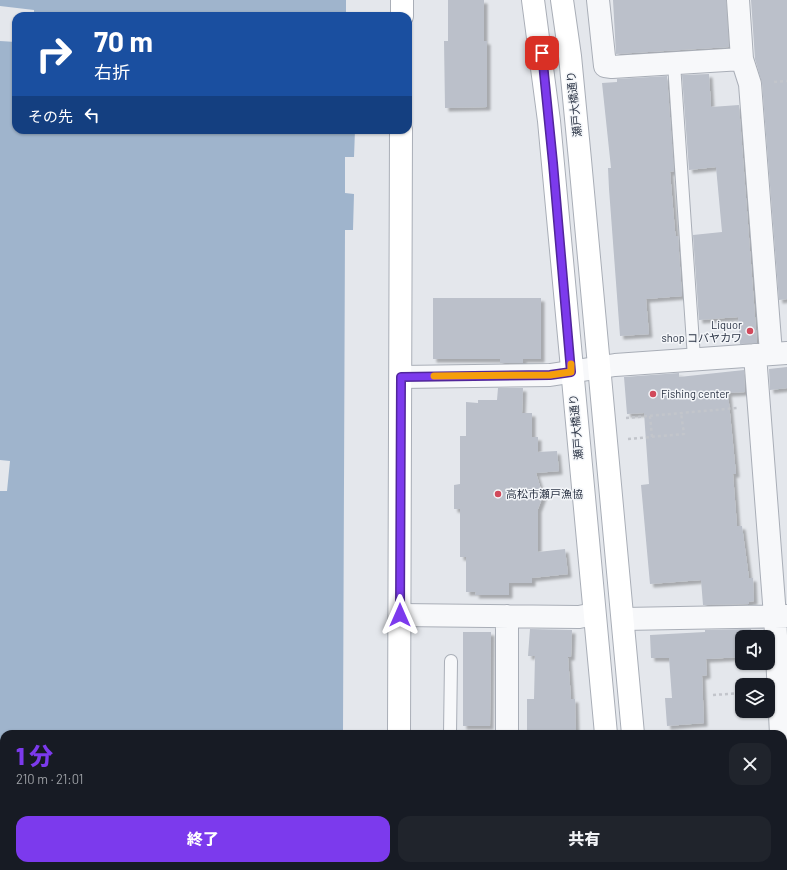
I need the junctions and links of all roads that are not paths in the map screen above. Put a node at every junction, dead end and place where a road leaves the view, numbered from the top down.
1 (402, 0) edge
2 (534, 0) edge
3 (562, 0) edge
4 (598, 0) edge
5 (738, 0) edge
6 (402, 12) edge
7 (742, 59) junction
8 (674, 64) junction
9 (401, 134) edge
10 (771, 354) edge
11 (694, 358) junction
12 (600, 367) junction
13 (571, 372) junction
14 (401, 377) junction
15 (594, 614) junction
16 (400, 615) junction
17 (506, 616) junction
18 (781, 616) edge
19 (623, 619) junction
20 (451, 661) dead end
21 (399, 730) edge
22 (450, 730) edge
23 (507, 730) edge
24 (606, 730) edge
25 (633, 730) edge
26 (781, 730) edge

1 - 6 street
2 - 13 street, 瀬戸大橋通り
3 - 12 street, 瀬戸大橋通り
4 - 8 street
5 - 7 street
7 - 8 street
7 - 10 street
8 - 11 lane
9 - 14 street
10 - 11 street
10 - 18 street
11 - 12 street
12 - 13 street
12 - 19 street, 瀬戸大橋通り
13 - 14 street
13 - 15 street, 瀬戸大橋通り
14 - 16 street
15 - 17 street
15 - 24 street, 瀬戸大橋通り
16 - 17 street
16 - 21 street
17 - 23 street
18 - 19 street
18 - 26 street
19 - 25 street, 瀬戸大橋通り
20 - 22 lane

